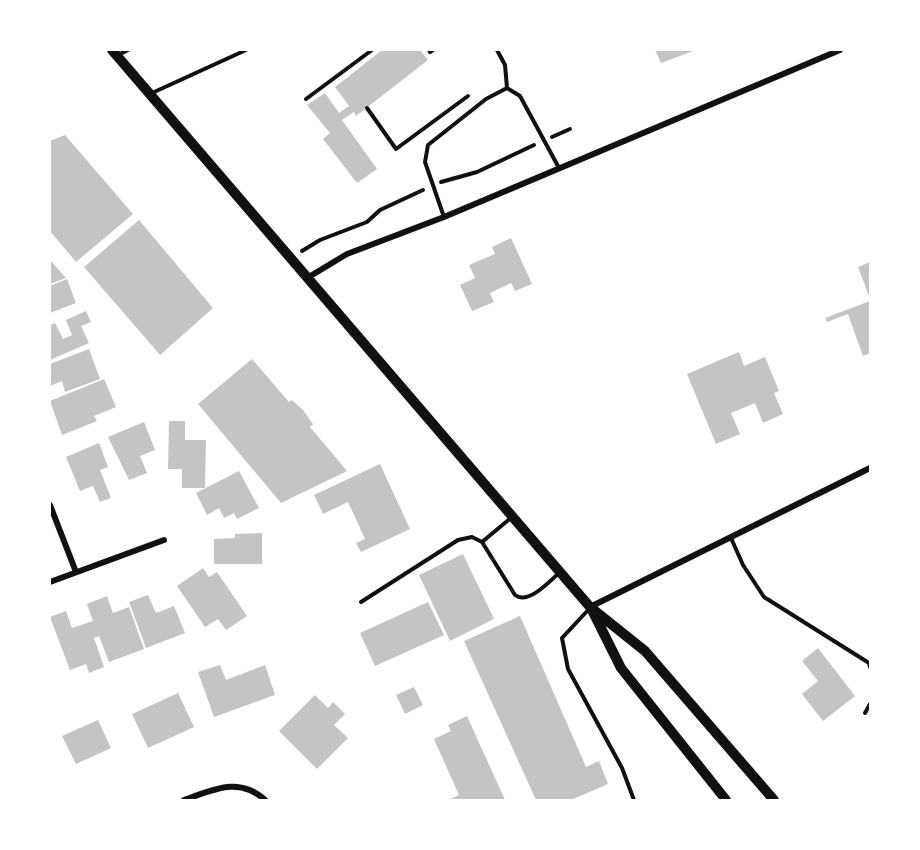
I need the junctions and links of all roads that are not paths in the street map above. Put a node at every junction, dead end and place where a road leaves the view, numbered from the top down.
1 (128, 50) edge
2 (246, 50) edge
3 (497, 50) edge
4 (840, 50) edge
5 (115, 53) edge
6 (507, 88) junction
7 (150, 94) junction
8 (559, 168) junction
9 (444, 217) junction
10 (307, 278) junction
11 (870, 468) edge
12 (50, 505) edge
13 (512, 517) junction
14 (731, 538) junction
15 (164, 540) dead end
16 (482, 542) junction
17 (76, 572) junction
18 (560, 572) junction
19 (50, 582) edge
20 (361, 602) dead end
21 (590, 607) junction
22 (870, 667) edge
23 (870, 704) edge
24 (865, 713) dead end
25 (184, 801) edge
26 (265, 801) edge
27 (634, 801) edge
28 (726, 801) edge
29 (774, 801) edge

1 - 5 lane
2 - 7 lane
3 - 6 lane
4 - 8 street
5 - 7 main road
6 - 8 lane
6 - 9 lane
7 - 10 main road
8 - 9 street
9 - 10 street
10 - 13 main road
11 - 14 street
12 - 17 street
13 - 16 lane
13 - 18 main road
14 - 21 street
14 - 22 lane
15 - 17 street
16 - 18 lane
16 - 20 lane
17 - 19 street
18 - 21 main road
21 - 27 lane
21 - 28 main road
21 - 29 main road
23 - 24 lane
25 - 26 street

